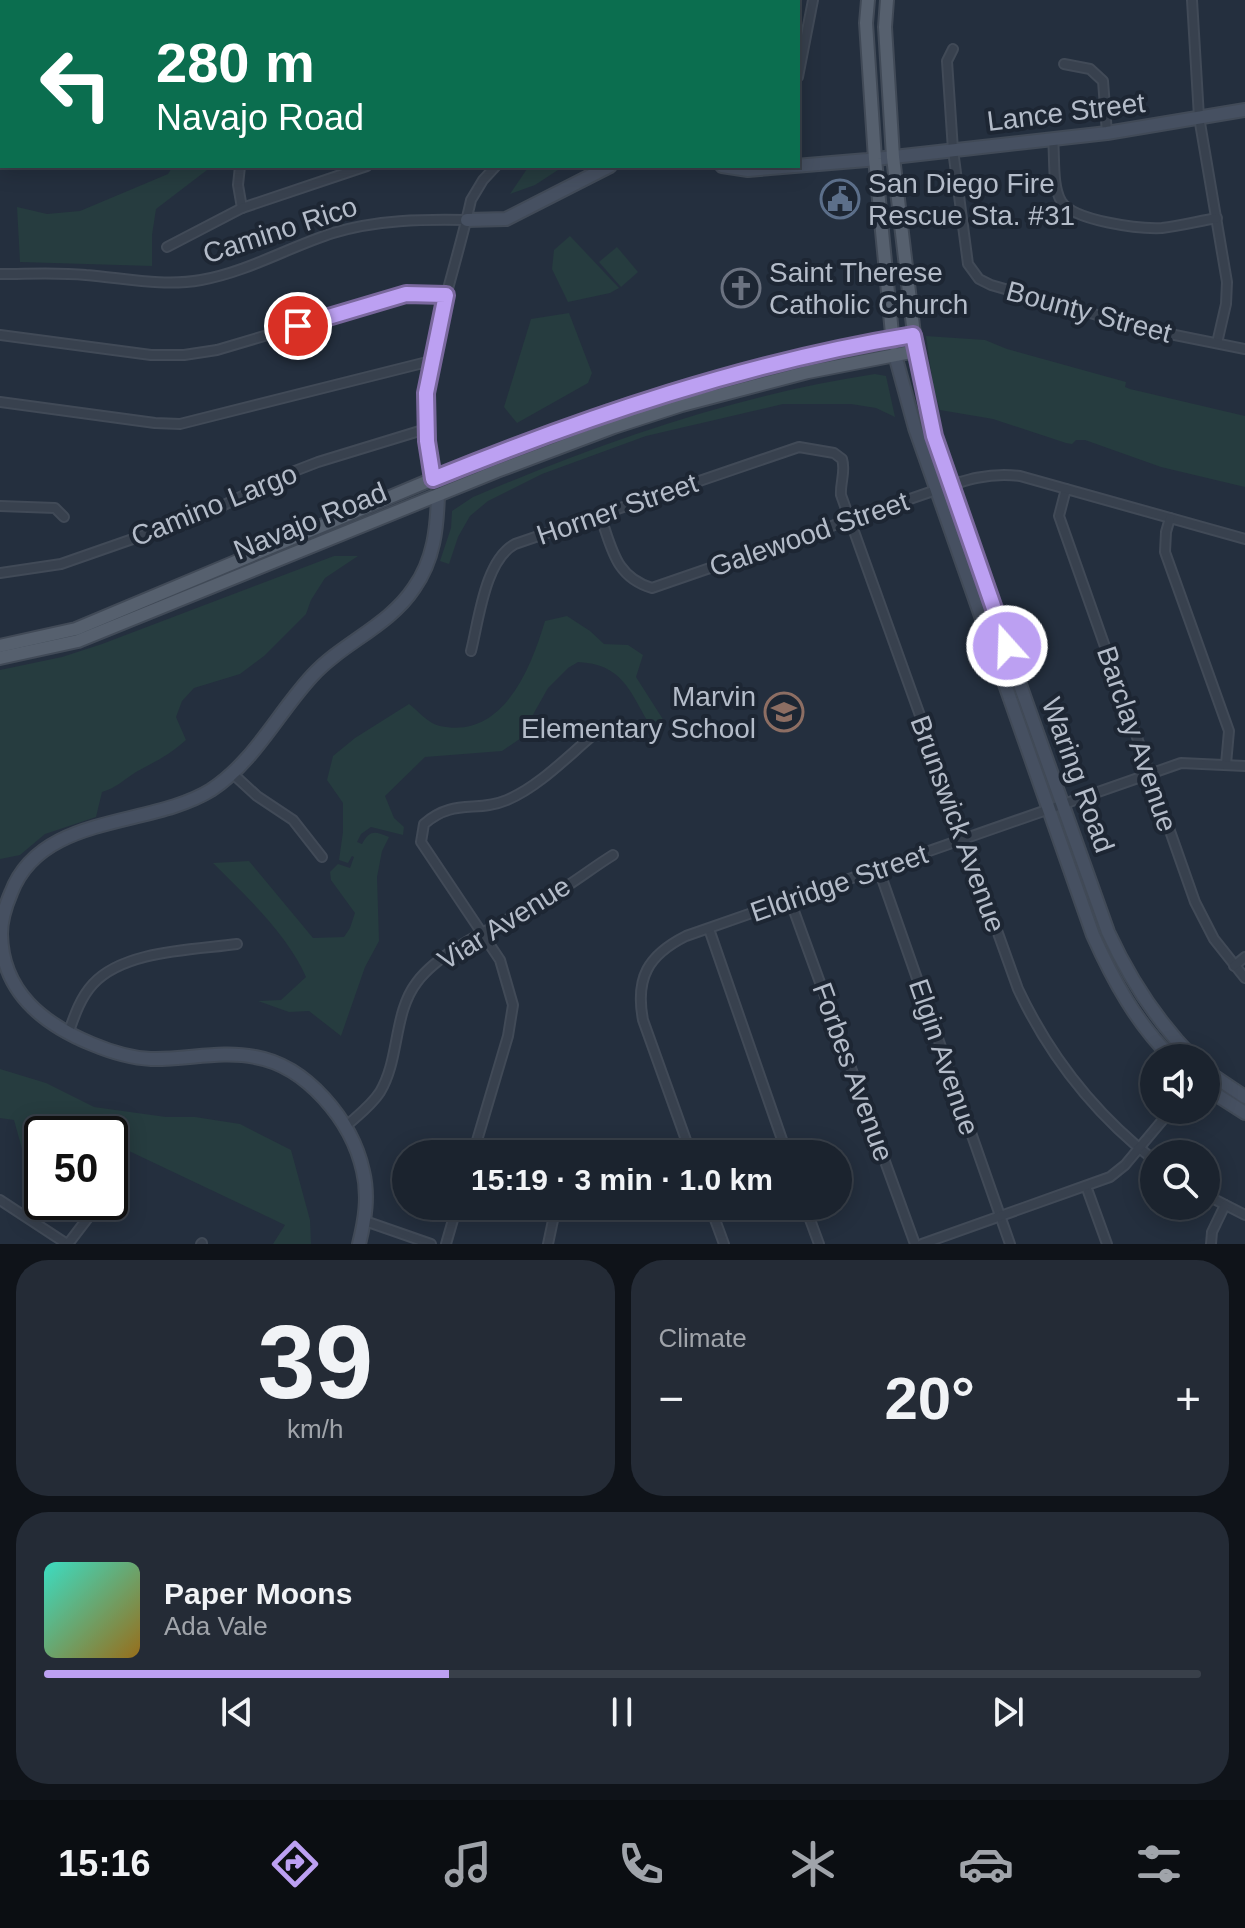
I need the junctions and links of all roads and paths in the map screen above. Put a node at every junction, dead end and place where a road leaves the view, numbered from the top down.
1 (813, 0) edge
2 (868, 0) edge
3 (887, 0) edge
4 (1192, 0) edge
5 (953, 49) dead end
6 (1064, 64) dead end
7 (800, 67) edge
8 (1245, 110) edge
9 (1199, 117) junction
10 (1107, 133) junction
11 (1053, 139) junction
12 (953, 150) junction
13 (893, 157) junction
14 (875, 159) junction
15 (800, 162) edge
16 (240, 168) edge
17 (361, 168) edge
18 (494, 168) edge
19 (606, 168) edge
20 (735, 168) edge
21 (761, 168) edge
22 (242, 208) junction
23 (1217, 218) junction
24 (467, 220) junction
25 (167, 247) dead end
26 (0, 274) edge
27 (446, 295) junction
28 (0, 335) edge
29 (913, 335) junction
30 (892, 339) junction
31 (1217, 343) junction
32 (1245, 349) edge
33 (916, 351) junction
34 (895, 355) junction
35 (431, 361) junction
36 (0, 402) edge
37 (426, 429) junction
38 (533, 440) junction
39 (834, 453) joint
40 (540, 455) junction
41 (433, 479) junction
42 (949, 485) junction
43 (1066, 489) junction
44 (936, 490) junction
45 (438, 495) junction
46 (0, 506) edge
47 (600, 515) junction
48 (64, 517) dead end
49 (1170, 518) junction
50 (851, 521) junction
51 (1245, 539) edge
52 (0, 573) edge
53 (0, 646) edge
54 (471, 651) dead end
55 (0, 658) edge
56 (592, 736) dead end
57 (1226, 764) junction
58 (1245, 766) edge
59 (233, 774) junction
60 (1149, 774) junction
61 (1063, 804) junction
62 (1048, 809) junction
63 (964, 840) junction
64 (613, 855) dead end
65 (322, 857) dead end
66 (879, 870) junction
67 (790, 900) junction
68 (1, 914) edge
69 (709, 929) junction
70 (481, 933) junction
71 (237, 944) dead end
72 (1245, 957) edge
73 (1234, 966) junction
74 (1245, 978) edge
75 (68, 1034) junction
76 (1161, 1044) edge
77 (1181, 1044) edge
78 (1220, 1080) edge
79 (1220, 1097) edge
80 (1245, 1097) edge
81 (1245, 1113) edge
82 (1160, 1124) edge
83 (345, 1127) junction
84 (477, 1140) edge
85 (686, 1140) edge
86 (782, 1140) edge
87 (1139, 1149) junction
88 (1086, 1186) junction
89 (0, 1200) edge
90 (1220, 1202) edge
91 (1225, 1205) junction
92 (1245, 1215) edge
93 (1000, 1216) junction
94 (86, 1220) edge
95 (453, 1220) edge
96 (553, 1220) edge
97 (715, 1220) edge
98 (810, 1220) edge
99 (365, 1221) junction
100 (68, 1244) edge
101 (359, 1244) edge
102 (431, 1244) edge
103 (446, 1244) edge
104 (548, 1244) edge
105 (724, 1244) edge
106 (819, 1244) edge
107 (915, 1244) edge
108 (922, 1244) edge
109 (1010, 1244) edge
110 (1107, 1244) edge
111 (1211, 1244) edge

1 - 7 street
2 - 14 main road
3 - 13 main road
4 - 9 street
5 - 12 street, Bounty Street
6 - 10 street
8 - 9 street, Lance Street
9 - 10 street, Lance Street
9 - 23 street
10 - 11 street, Lance Street
11 - 12 street, Lance Street
11 - 23 street
12 - 13 street, Lance Street
12 - 31 street, Bounty Street
13 - 14 street
13 - 29 main road
14 - 15 street
14 - 30 main road
16 - 22 street
17 - 22 street
18 - 24 street
19 - 24 street, Camino Rico
20 - 21 street
22 - 25 street
23 - 31 street
24 - 26 street, Camino Rico
24 - 27 street
27 - 28 street
27 - 35 street
29 - 30 main road, Navajo Road
29 - 33 main road
30 - 34 main road
30 - 38 main road, Navajo Road
31 - 32 street, Bounty Street
33 - 34 main road, Navajo Road
33 - 42 street, Waring Road
34 - 40 main road, Navajo Road
34 - 44 street, Waring Road
35 - 36 street
35 - 37 street
37 - 41 street
37 - 52 street, Camino Largo
38 - 40 main road
38 - 41 main road, Navajo Road
39 - 47 street, Horner Street
39 - 50 street, Brunswick Avenue
40 - 45 main road, Navajo Road
41 - 45 street
41 - 53 main road, Navajo Road
42 - 43 street, Galewood Street
42 - 44 street, Galewood Street
42 - 61 street, Waring Road
43 - 49 street, Galewood Street
43 - 60 street, Barclay Avenue
44 - 50 street, Galewood Street
44 - 62 street, Waring Road
45 - 55 main road, Navajo Road
45 - 59 street
46 - 48 street
47 - 50 street, Galewood Street
47 - 54 street, Horner Street
49 - 51 street, Galewood Street
49 - 57 street
50 - 63 street, Brunswick Avenue
56 - 70 street
57 - 58 street, Eldridge Street
57 - 60 street, Eldridge Street
59 - 65 street
59 - 68 street
60 - 61 street, Eldridge Street
60 - 73 street, Barclay Avenue
61 - 62 street, Eldridge Street
61 - 77 street, Waring Road
62 - 63 street, Eldridge Street
62 - 76 street, Waring Road
63 - 66 street, Eldridge Street
63 - 87 street, Brunswick Avenue
64 - 70 street, Viar Avenue
66 - 67 street, Eldridge Street
66 - 93 street, Elgin Avenue
67 - 69 street, Eldridge Street
67 - 107 street, Forbes Avenue
68 - 75 street
69 - 85 street, Eldridge Street
69 - 86 street
70 - 83 street, Viar Avenue
70 - 84 street
71 - 75 street
72 - 73 street
73 - 74 street, Barclay Avenue
75 - 83 street
78 - 80 street
79 - 81 street
82 - 87 street
83 - 99 street
87 - 88 street
88 - 93 street
88 - 110 street
89 - 100 street
90 - 91 street
91 - 92 street
91 - 111 street
93 - 108 street
93 - 109 street, Elgin Avenue
94 - 100 street
95 - 103 street
96 - 104 street
97 - 105 street
98 - 106 street
99 - 101 street
99 - 102 street

